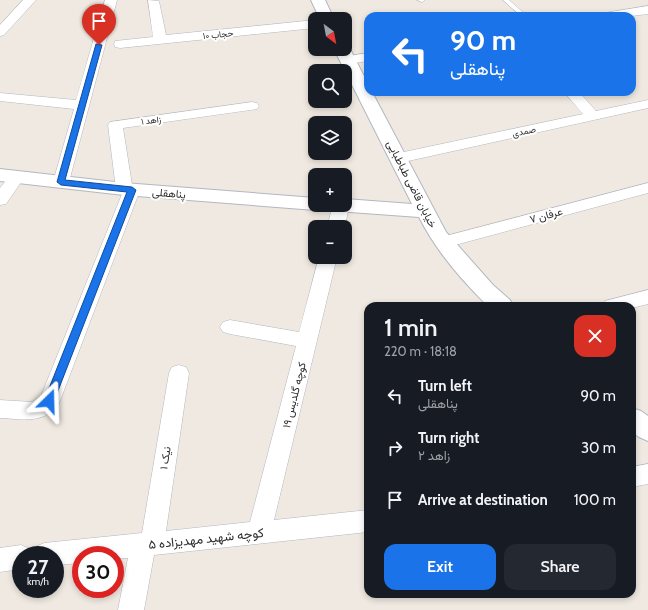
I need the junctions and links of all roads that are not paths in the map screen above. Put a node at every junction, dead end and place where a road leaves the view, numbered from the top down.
1 (30, 0) edge
2 (111, 0) edge
3 (318, 0) edge
4 (506, 0) edge
5 (152, 1) dead end
6 (648, 10) edge
7 (324, 12) edge
8 (520, 12) edge
9 (635, 12) edge
10 (0, 14) edge
11 (15, 16) junction
12 (308, 25) edge
13 (0, 32) edge
14 (160, 40) junction
15 (120, 44) dead end
16 (352, 55) edge
17 (346, 56) edge
18 (364, 56) edge
19 (364, 91) edge
20 (367, 96) edge
21 (575, 96) edge
22 (0, 97) edge
23 (648, 104) edge
24 (82, 105) junction
25 (252, 106) dead end
26 (593, 116) junction
27 (399, 158) junction
28 (8, 177) edge
29 (61, 182) junction
30 (648, 188) edge
31 (128, 189) junction
32 (0, 200) edge
33 (308, 203) edge
34 (352, 206) edge
35 (426, 211) junction
36 (444, 242) junction
37 (326, 264) edge
38 (648, 297) edge
39 (498, 302) edge
40 (628, 302) edge
41 (230, 327) dead end
42 (307, 341) junction
43 (179, 373) dead end
44 (0, 409) edge
45 (636, 421) edge
46 (648, 430) edge
47 (648, 474) edge
48 (636, 476) edge
49 (364, 521) edge
50 (259, 533) junction
51 (147, 544) junction
52 (64, 553) edge
53 (12, 558) edge
54 (0, 560) edge
55 (131, 610) edge

1 - 11 street
2 - 24 street
3 - 7 street
4 - 8 lane
5 - 14 street
6 - 9 street
10 - 11 street
11 - 13 street
12 - 14 street, حجاب ۱۰
14 - 15 street, حجاب ۱۰
16 - 18 street
17 - 19 street, خیابان قاضی طباطبایی
20 - 27 street, خیابان قاضی طباطبایی
21 - 26 street
22 - 24 street
23 - 26 street, صمدی
24 - 29 street
25 - 31 street, زاهد ۱
26 - 27 street, صمدی
27 - 35 street, خیابان قاضی طباطبایی
28 - 29 street, پناهقلی
28 - 32 street
29 - 31 street, پناهقلی
30 - 36 street, عرفان ۷
31 - 33 street, پناهقلی
31 - 44 street
34 - 35 street
35 - 36 street, خیابان قاضی طباطبایی
36 - 39 street, خیابان قاضی طباطبایی
37 - 42 street, کوچه گلدیس ۱۹
38 - 40 street
41 - 42 street
42 - 50 street, کوچه گلدیس ۱۹
43 - 51 street, نیک ۱
45 - 46 street
47 - 48 street
49 - 50 street, کوچه شهید مهدیزاده ۵
50 - 51 street, کوچه شهید مهدیزاده ۵
51 - 52 street, کوچه شهید مهدیزاده ۵
51 - 55 street, نیک ۱
53 - 54 street

